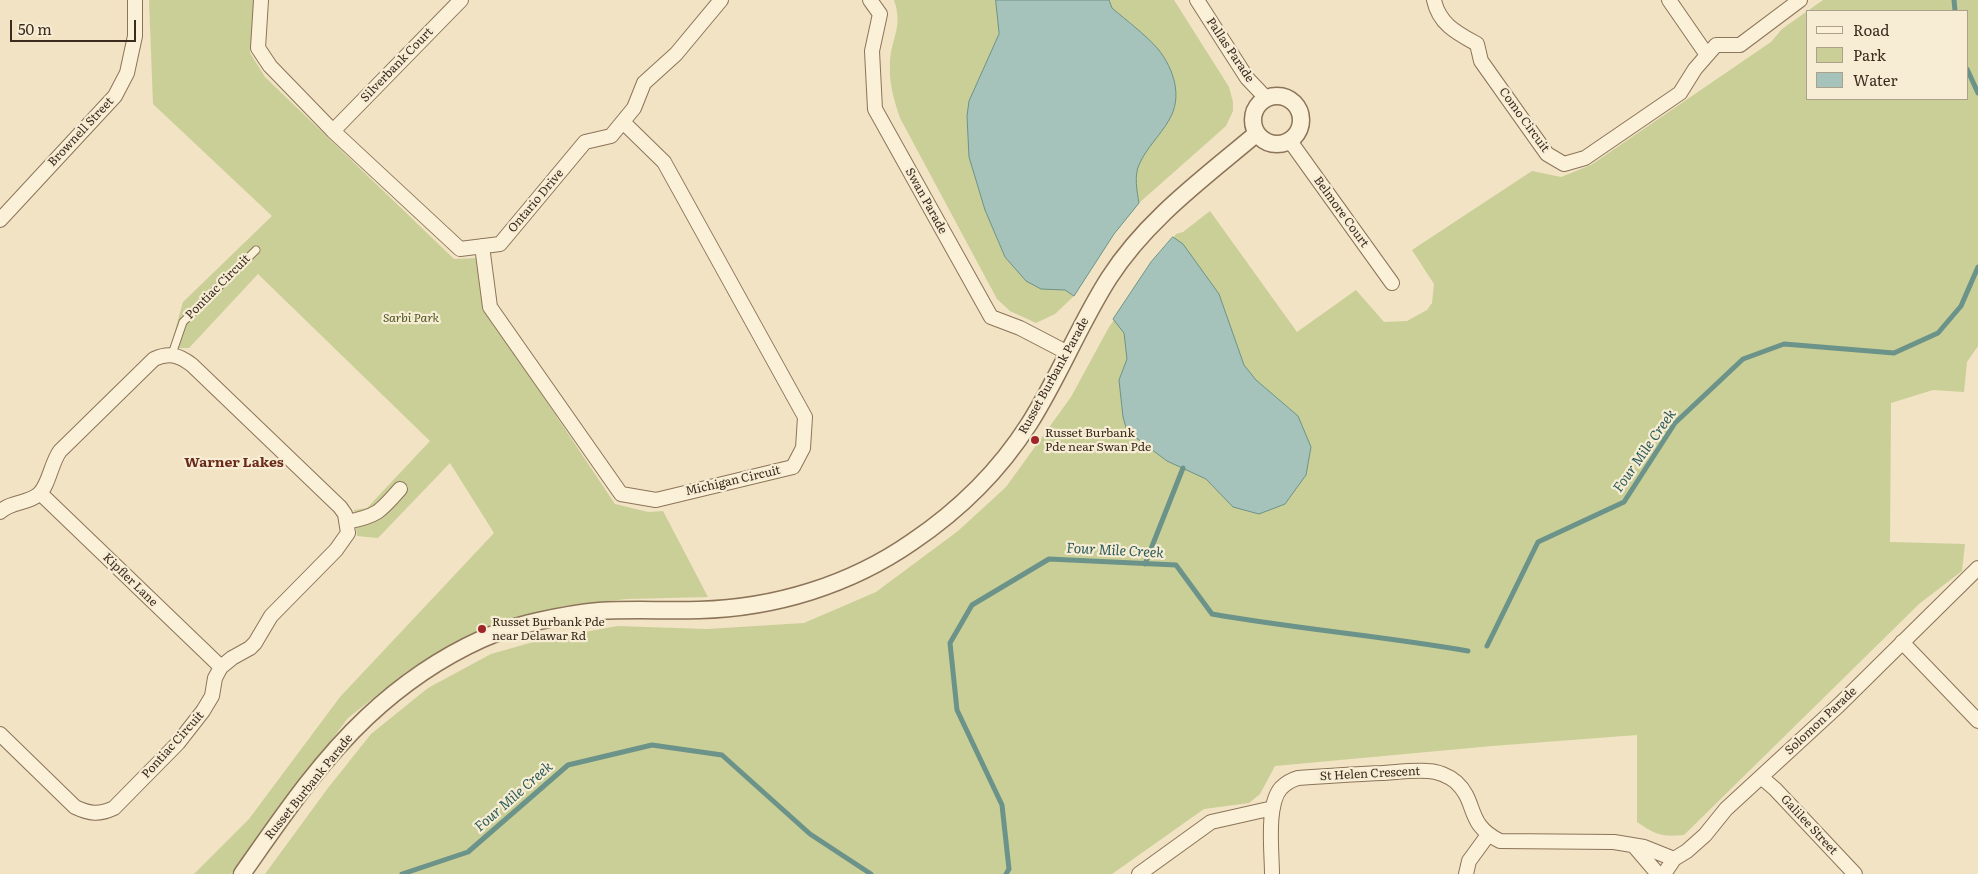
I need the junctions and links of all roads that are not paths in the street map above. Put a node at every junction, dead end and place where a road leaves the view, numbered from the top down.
1 (135, 0) edge
2 (261, 0) edge
3 (461, 0) edge
4 (721, 0) edge
5 (870, 0) edge
6 (1198, 0) edge
7 (1434, 0) edge
8 (1670, 0) edge
9 (1800, 0) edge
10 (1707, 55) junction
11 (1266, 98) junction
12 (623, 122) junction
13 (333, 131) junction
14 (1256, 134) junction
15 (1290, 141) junction
16 (0, 220) edge
17 (482, 246) junction
18 (256, 250) dead end
19 (1392, 283) dead end
20 (1068, 353) junction
21 (172, 354) junction
22 (400, 490) dead end
23 (40, 493) junction
24 (0, 512) edge
25 (347, 522) junction
26 (1978, 568) edge
27 (1902, 642) junction
28 (221, 667) junction
29 (1978, 721) edge
30 (0, 734) edge
31 (1761, 777) junction
32 (1273, 808) junction
33 (1238, 817) junction
34 (1272, 827) junction
35 (1488, 835) junction
36 (1634, 846) junction
37 (1674, 859) junction
38 (242, 874) edge
39 (1139, 874) edge
40 (1272, 874) edge
41 (1466, 874) edge
42 (1658, 874) edge
43 (1664, 874) edge
44 (1855, 874) edge

1 - 16 street, Brownell Street
2 - 13 street, Ontario Drive
3 - 13 street, Silverbank Court
4 - 12 street, Ontario Drive
5 - 20 street, Swan Parade
6 - 11 street, Pallas Parade
7 - 10 street, Como Circuit
8 - 10 street
9 - 10 street, Como Circuit
11 - 14 street
11 - 15 street
12 - 17 street, Ontario Drive
12 - 17 street, Michigan Circuit
13 - 17 street, Ontario Drive
14 - 15 street
14 - 20 street, Russet Burbank Parade
15 - 19 street, Belmore Court
18 - 21 lane, Pontiac Circuit
20 - 38 street, Russet Burbank Parade
21 - 23 street
21 - 25 street
22 - 25 street
23 - 24 street
23 - 28 street, Kipfler Lane
25 - 28 street
26 - 27 street, Solomon Parade
27 - 29 street
27 - 31 street, Solomon Parade
28 - 30 street, Pontiac Circuit
31 - 37 street, Solomon Parade
31 - 44 street, Galilee Street
32 - 33 street
32 - 34 street, St Helen Crescent
32 - 35 street, St Helen Crescent
33 - 34 street
33 - 39 street
34 - 40 street, St Helen Crescent
35 - 36 street
35 - 41 street
36 - 37 street
36 - 42 street
37 - 43 street, Solomon Parade

